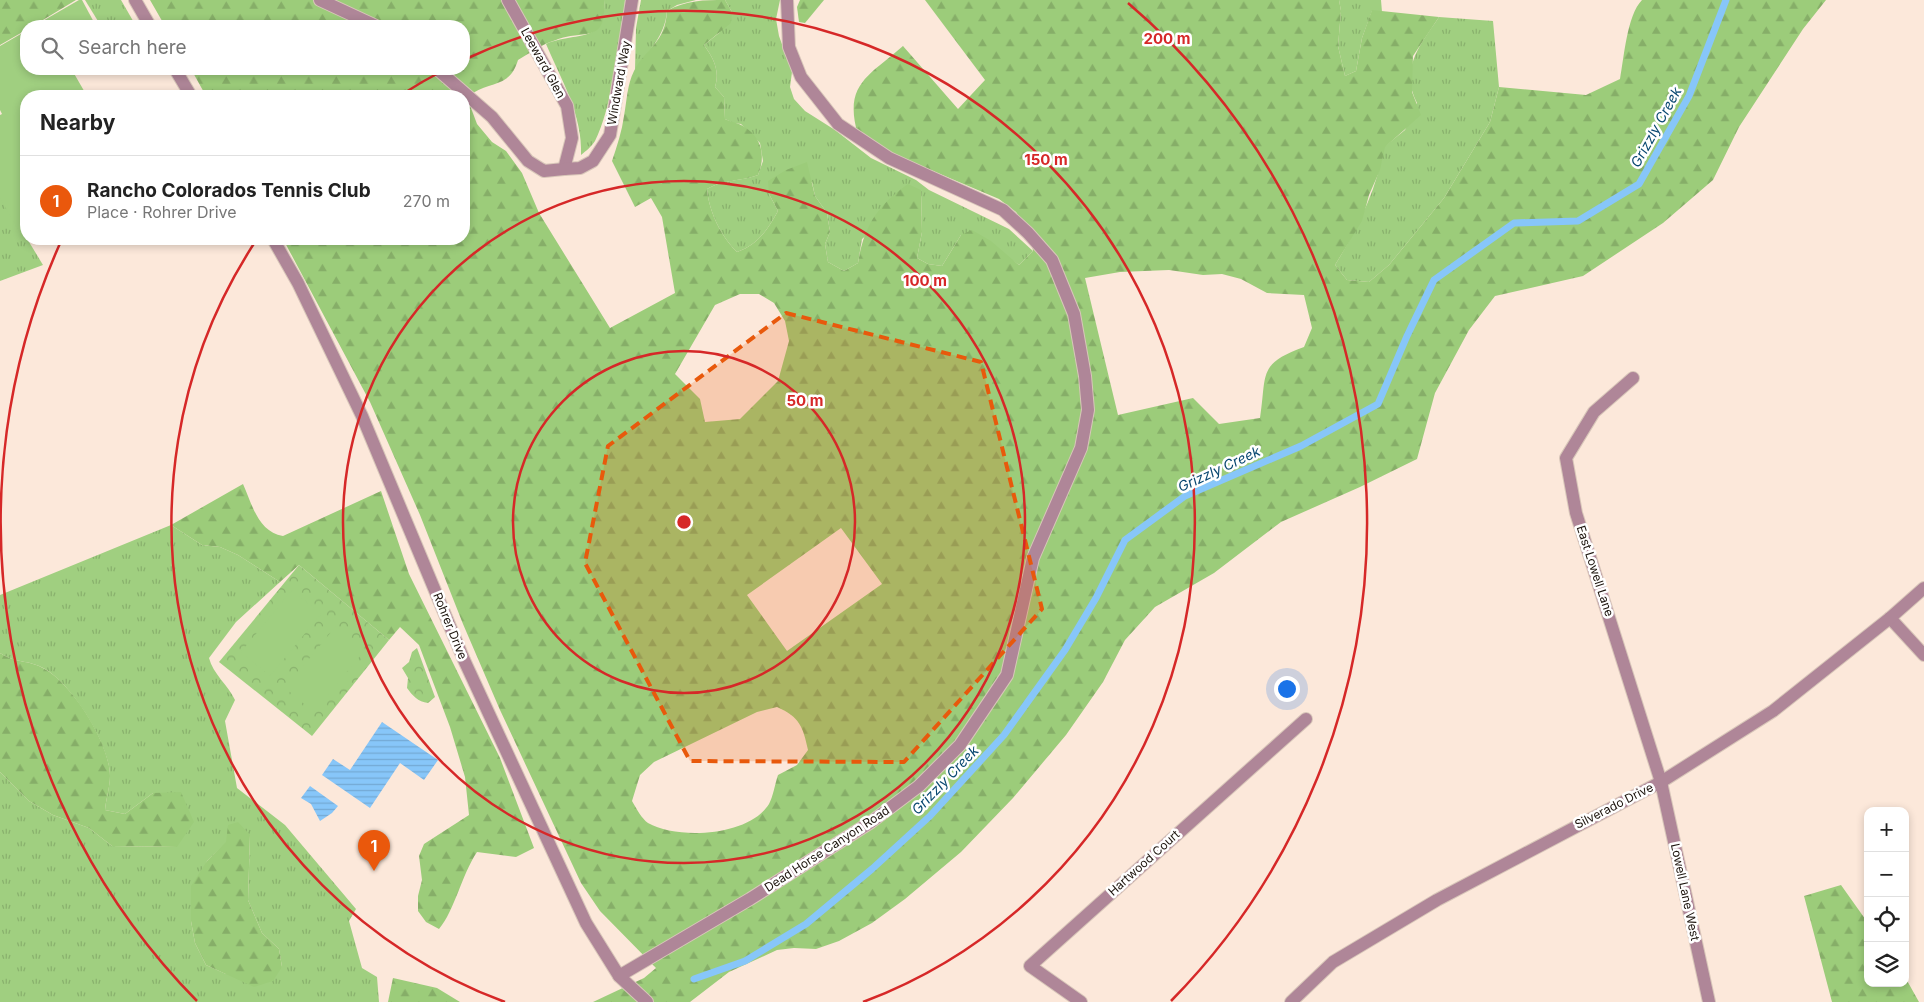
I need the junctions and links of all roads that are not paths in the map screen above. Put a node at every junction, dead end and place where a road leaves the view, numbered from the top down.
1 (135, 0) edge
2 (320, 0) edge
3 (508, 0) edge
4 (632, 0) edge
5 (787, 0) edge
6 (147, 20) edge
7 (363, 20) edge
8 (179, 75) edge
9 (444, 75) edge
10 (187, 90) edge
11 (461, 90) edge
12 (470, 98) edge
13 (564, 169) junction
14 (276, 245) edge
15 (1633, 378) dead end
16 (1924, 588) edge
17 (1890, 618) junction
18 (1924, 655) edge
19 (1306, 719) dead end
20 (1661, 782) junction
21 (619, 976) junction
22 (647, 1002) edge
23 (1081, 1002) edge
24 (1291, 1002) edge
25 (1709, 1002) edge

1 - 6 street
2 - 7 street
3 - 13 street, Leeward Glen
4 - 13 street, Windward Way
5 - 21 street, Dead Horse Canyon Road
8 - 10 street
9 - 11 street
12 - 13 street
14 - 21 street, Rohrer Drive
15 - 20 street, East Lowell Lane
16 - 17 street, Silverado Drive
17 - 18 street
17 - 20 street, Silverado Drive
19 - 23 street, Hartwood Court
20 - 24 street, Silverado Drive
20 - 25 street, Lowell Lane West
21 - 22 street, Rohrer Drive

